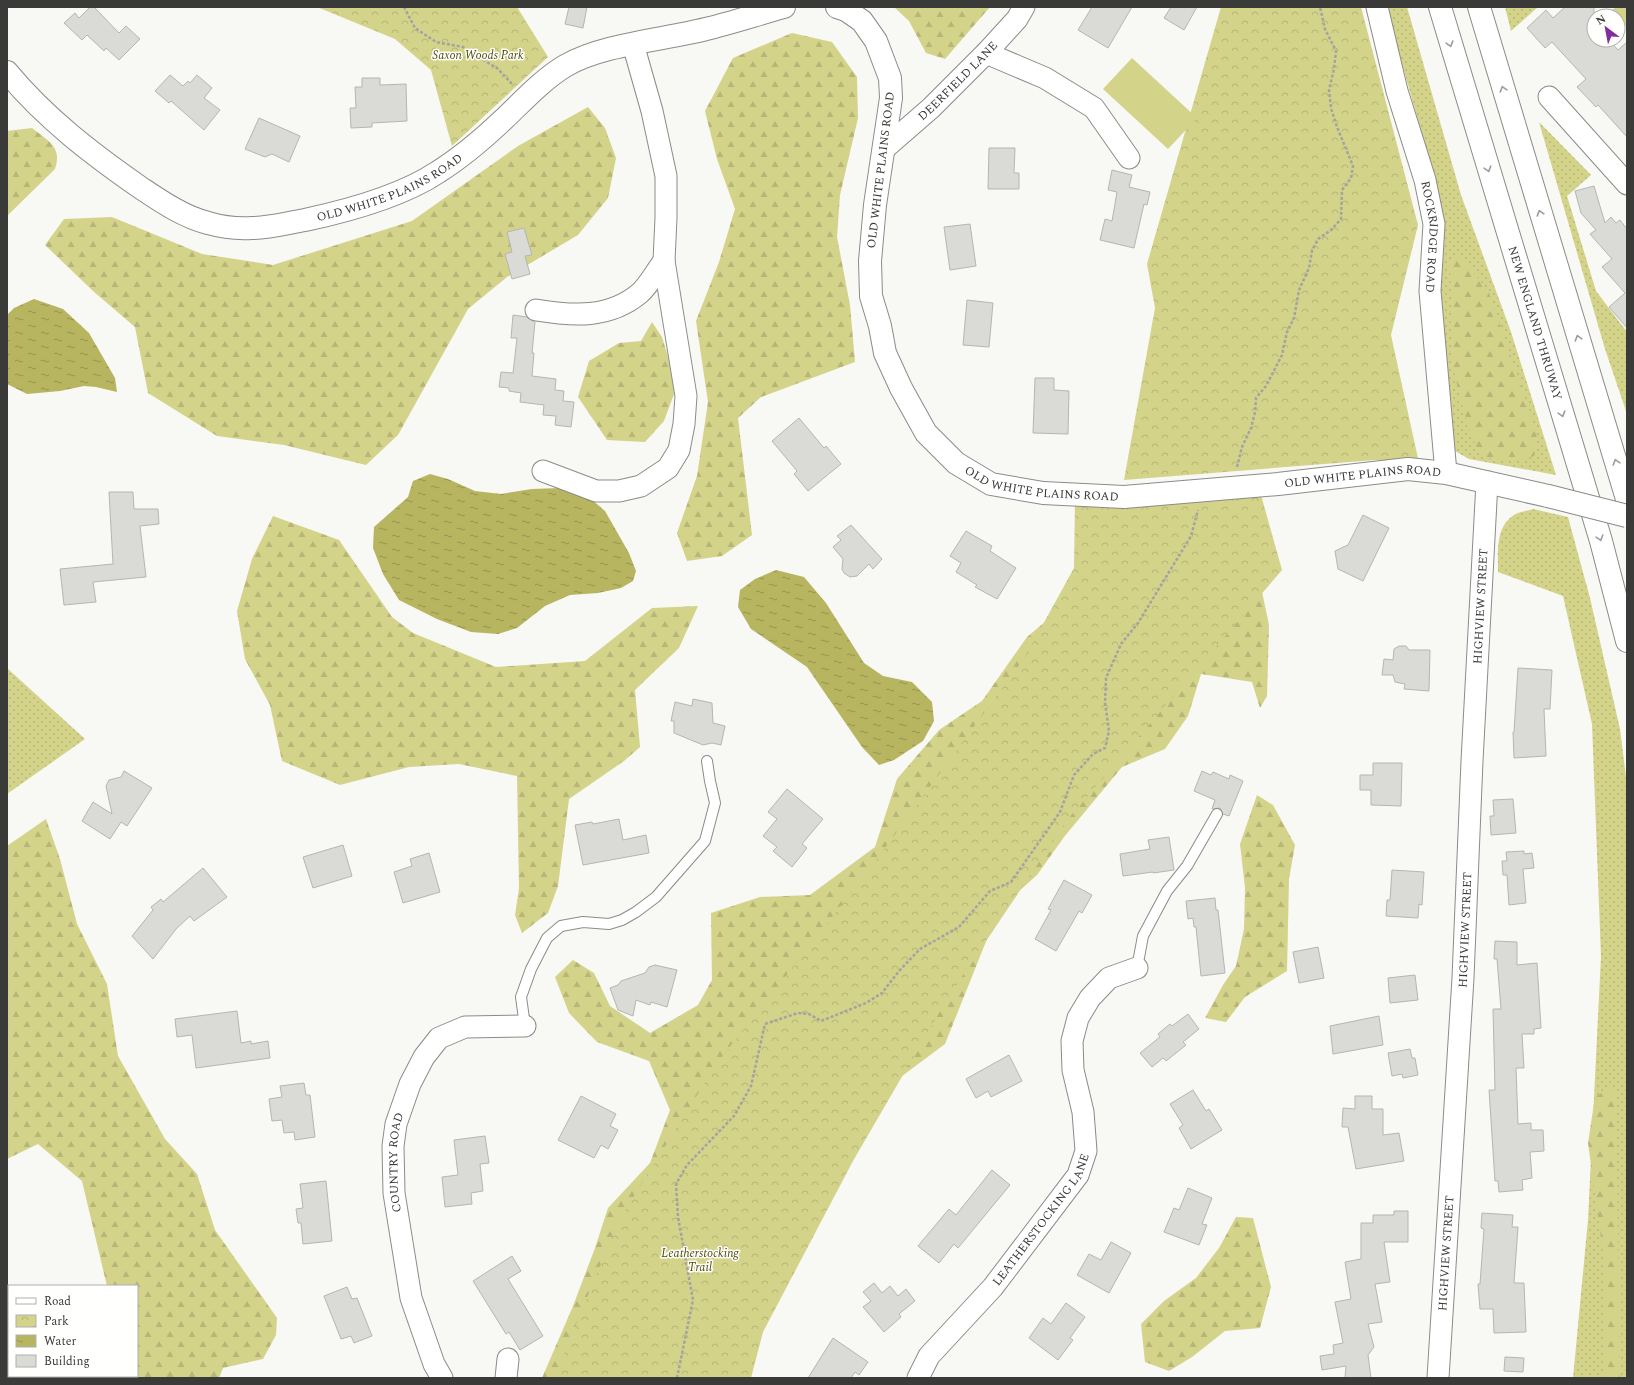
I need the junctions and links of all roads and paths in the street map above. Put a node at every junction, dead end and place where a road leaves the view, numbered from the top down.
1 (404, 7) edge
2 (784, 7) edge
3 (837, 7) edge
4 (1024, 7) edge
5 (1320, 7) edge
6 (1377, 7) edge
7 (1440, 7) edge
8 (1479, 7) edge
9 (633, 44) junction
10 (986, 53) junction
11 (7, 72) edge
12 (1549, 97) dead end
13 (526, 99) junction
14 (885, 148) junction
15 (1129, 158) dead end
16 (1627, 184) edge
17 (664, 261) junction
18 (536, 310) dead end
19 (543, 471) dead end
20 (1446, 473) junction
21 (1235, 474) dead end
22 (1487, 482) junction
23 (1627, 499) edge
24 (1200, 503) dead end
25 (1627, 516) edge
26 (1627, 641) edge
27 (707, 761) dead end
28 (1217, 814) dead end
29 (1137, 968) joint
30 (525, 1026) joint
31 (442, 1378) edge
32 (677, 1378) edge
33 (918, 1378) edge
34 (1438, 1378) edge

1 - 13 path
2 - 9 main road, OLD WHITE PLAINS ROAD
3 - 14 main road, OLD WHITE PLAINS ROAD
4 - 10 street, DEERFIELD LANE
5 - 21 path
6 - 20 street, ROCKRIDGE ROAD
7 -> 26 main road, NEW ENGLAND THRUWAY
23 -> 8 main road
9 - 13 main road, OLD WHITE PLAINS ROAD
9 - 17 street
10 - 14 street, DEERFIELD LANE
10 - 15 street
11 - 13 main road, OLD WHITE PLAINS ROAD
12 - 16 street
14 - 20 main road, OLD WHITE PLAINS ROAD
17 - 18 street
17 - 19 street
20 - 22 main road, OLD WHITE PLAINS ROAD
22 - 25 main road, OLD WHITE PLAINS ROAD, bridge
22 - 34 street, HIGHVIEW STREET
24 - 32 path
27 - 30 lane
28 - 29 lane
29 - 33 street, LEATHERSTOCKING LANE
30 - 31 street, COUNTRY ROAD

